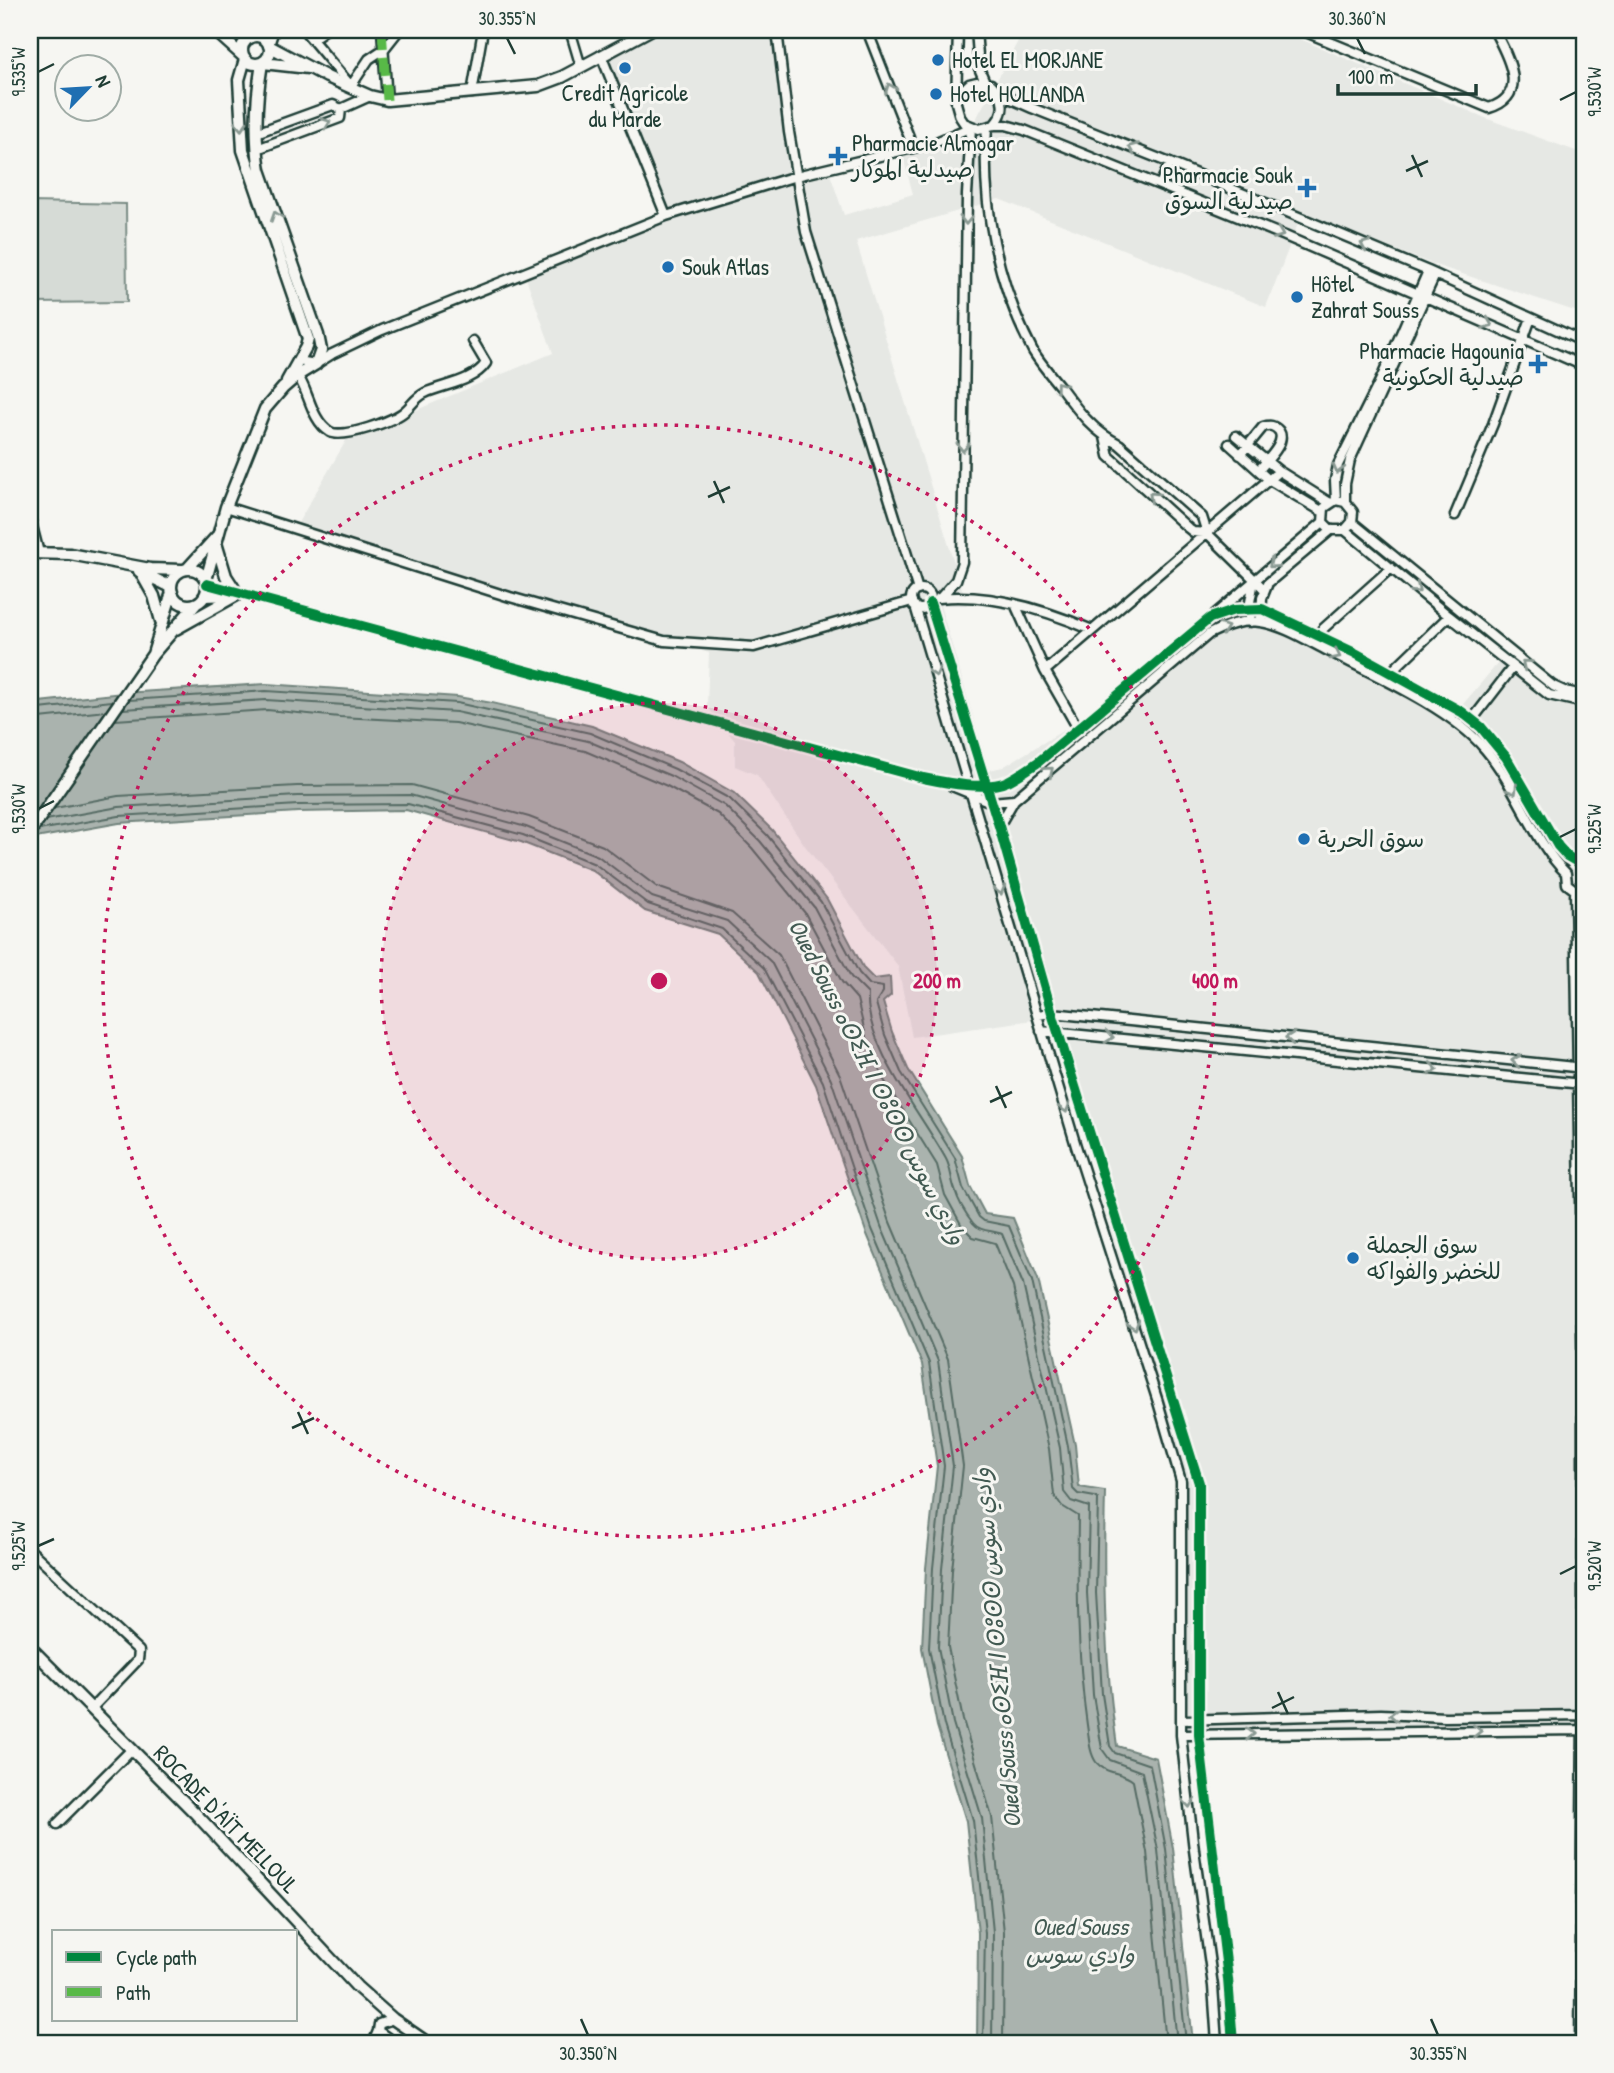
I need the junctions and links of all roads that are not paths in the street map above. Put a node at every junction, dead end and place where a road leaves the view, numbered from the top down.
1 (214, 30) edge
2 (232, 30) edge
3 (274, 30) edge
4 (304, 30) edge
5 (325, 30) edge
6 (382, 30) edge
7 (399, 30) edge
8 (483, 30) edge
9 (570, 30) edge
10 (650, 30) edge
11 (777, 30) edge
12 (867, 30) edge
13 (958, 30) edge
14 (976, 30) edge
15 (1494, 30) edge
16 (1308, 31) edge
17 (251, 35) edge
18 (312, 39) junction
19 (269, 45) junction
20 (384, 49) junction
21 (601, 55) junction
22 (244, 58) junction
23 (262, 63) junction
24 (581, 67) junction
25 (309, 68) junction
26 (985, 82) junction
27 (351, 86) junction
28 (472, 93) junction
29 (1000, 93) junction
30 (958, 95) junction
31 (370, 96) junction
32 (387, 100) junction
33 (341, 109) junction
34 (990, 126) junction
35 (971, 127) junction
36 (256, 133) junction
37 (913, 147) junction
38 (257, 149) junction
39 (1170, 163) junction
40 (796, 176) junction
41 (1160, 186) junction
42 (666, 216) junction
43 (1432, 273) junction
44 (1422, 295) junction
45 (1531, 318) junction
46 (1523, 339) junction
47 (473, 341) dead end
48 (1584, 342) edge
49 (306, 347) junction
50 (321, 350) junction
51 (332, 354) junction
52 (316, 365) junction
53 (1584, 366) edge
54 (296, 369) junction
55 (1236, 436) dead end
56 (1105, 437) junction
57 (1229, 444) dead end
58 (1248, 445) junction
59 (1240, 455) junction
60 (1267, 460) junction
61 (1259, 470) junction
62 (1279, 471) junction
63 (1268, 479) junction
64 (1337, 502) junction
65 (226, 507) junction
66 (1323, 512) junction
67 (1455, 515) dead end
68 (30, 518) edge
69 (1324, 522) junction
70 (1352, 522) junction
71 (1331, 530) junction
72 (1345, 530) junction
73 (1207, 533) junction
74 (217, 539) junction
75 (34, 553) edge
76 (122, 564) junction
77 (1391, 568) junction
78 (185, 570) junction
79 (140, 571) junction
80 (1254, 581) junction
81 (207, 582) junction
82 (172, 589) junction
83 (918, 590) junction
84 (1265, 590) junction
85 (239, 595) junction
86 (941, 597) junction
87 (200, 600) junction
88 (930, 602) junction
89 (914, 604) junction
90 (1015, 604) junction
91 (1250, 608) junction
92 (1262, 609) junction
93 (1449, 616) junction
94 (1210, 618) junction
95 (161, 622) junction
96 (1250, 622) junction
97 (1261, 622) junction
98 (1093, 630) junction
99 (172, 631) junction
100 (1317, 634) junction
101 (1311, 642) junction
102 (153, 654) junction
103 (1513, 667) junction
104 (1045, 671) junction
105 (1391, 672) junction
106 (1385, 680) junction
107 (1584, 695) edge
108 (1584, 704) edge
109 (1472, 720) junction
110 (1078, 730) junction
111 (1085, 739) junction
112 (946, 783) junction
113 (970, 784) junction
114 (986, 786) junction
115 (973, 796) junction
116 (1014, 800) junction
117 (991, 802) junction
118 (999, 825) junction
119 (30, 832) edge
120 (1582, 866) edge
121 (1566, 873) junction
122 (1580, 890) edge
123 (1052, 1013) junction
124 (1037, 1015) junction
125 (1041, 1031) junction
126 (1058, 1032) junction
127 (1383, 1048) junction
128 (1393, 1049) junction
129 (1381, 1064) junction
130 (1394, 1065) junction
131 (1581, 1068) edge
132 (1581, 1084) edge
133 (30, 1550) edge
134 (30, 1647) edge
135 (91, 1709) junction
136 (1584, 1715) edge
137 (1182, 1720) junction
138 (1198, 1720) junction
139 (1584, 1730) edge
140 (1181, 1735) junction
141 (1199, 1735) junction
142 (131, 1749) junction
143 (57, 1824) dead end
144 (393, 2019) junction
145 (378, 2031) junction
146 (373, 2043) edge
147 (395, 2043) edge
148 (428, 2043) edge
149 (1216, 2043) edge
150 (1233, 2043) edge
151 (1580, 2043) edge

1 - 22 street
2 - 17 street
3 - 19 street
4 - 18 street
5 - 18 street
6 - 20 street
7 - 20 street
8 - 28 street
9 - 24 street
10 - 21 street
11 - 40 street
37 -> 12 street
13 - 30 street
14 - 26 street
15 - 16 street
17 - 19 street
17 - 22 street
18 - 27 street
19 - 23 street
19 - 25 street
20 - 27 street
20 - 32 street
21 - 24 street
21 - 42 street
22 - 23 street
22 -> 49 street
23 - 25 street
23 - 36 street
24 - 28 street
25 - 27 street
26 - 29 street
26 - 30 street
27 - 31 street
28 - 32 street
29 - 34 street
39 -> 29 street
30 - 35 street
31 - 32 street
31 - 33 street
33 - 36 street
38 -> 33 street
34 - 35 street
34 - 41 street
56 -> 34 street
35 - 37 street
35 -> 86 street
36 - 38 street
37 - 40 street
50 -> 38 street
39 - 41 street
43 -> 39 street
40 - 42 street
40 - 83 street
41 -> 44 street
42 - 51 street
43 - 44 street
43 - 45 street
44 -> 46 street
44 - 64 street
45 - 46 street
45 - 48 street
46 - 53 street
46 - 67 street
47 - 54 street
49 - 50 street
49 - 54 street
50 - 51 street
50 - 52 street
51 - 52 street
52 - 54 street
54 - 65 street
55 - 58 street
56 - 73 street
73 -> 56 street
57 - 59 street
58 - 59 street
58 - 60 street
58 - 60 street
59 - 61 street
60 - 61 street
60 - 62 street
61 - 63 street
62 - 63 street
62 - 64 street
63 - 66 street
63 - 73 street
64 - 66 street
64 - 70 street
65 - 74 street
65 - 89 street
66 - 69 street
68 - 75 street
69 - 71 street
69 -> 80 street
70 - 72 street
107 -> 70 street
71 - 72 street
71 - 84 street
72 - 77 street
73 - 80 street
73 - 98 street
74 - 78 street
74 - 81 street
74 - 85 street
75 - 76 street
76 - 78 street
76 - 79 street
77 -> 93 street
77 - 100 street
78 - 81 street
78 - 82 street
79 - 82 street
79 - 95 street
80 - 84 street
80 - 91 street
80 - 94 street
81 - 85 street
81 - 87 street
82 - 87 street
82 - 95 street
83 - 88 street
83 - 89 street
84 - 92 street
85 - 87 street
85 - 99 street
85 - 112 street
86 - 88 street
86 - 90 street
87 - 99 street
88 - 89 street
88 - 114 street
89 -> 113 street
90 - 98 street
90 - 104 street
91 - 92 street
91 - 94 street
91 - 96 street
92 - 97 street
92 - 100 street
93 - 103 street
93 - 105 street
94 - 110 street
95 - 102 street
96 - 97 street
111 -> 96 street
97 - 101 street
98 - 104 street
99 - 102 street
100 - 101 street
100 - 105 street
101 -> 106 street
102 - 119 street
103 - 108 street
103 - 109 street
104 - 110 street
105 - 106 street
105 - 109 street
106 -> 121 street
109 - 120 street
110 - 111 street
110 - 114 street
116 -> 111 street
112 - 113 street
112 - 115 street
113 - 114 street
113 - 115 street
114 - 117 street
115 - 117 street
115 -> 124 street
116 - 117 street
116 - 118 street
117 - 118 street
118 - 123 street
120 - 121 street
121 - 122 street
122 - 131 street
123 - 124 street
123 - 126 street
127 -> 123 street
124 - 125 street
125 - 126 street
125 -> 137 street
126 -> 129 street
126 - 138 street
127 - 128 street
127 - 129 street
128 - 130 street
131 -> 128 street
129 - 130 street
130 -> 132 street
131 - 132 street
132 - 136 street
133 - 135 street
134 - 135 street, ROCADE D'AÏT MELLOUL
135 - 142 street, ROCADE D'AÏT MELLOUL
136 -> 138 street
136 - 139 street
137 - 138 street
137 - 140 street
138 - 141 street
141 -> 139 street
139 - 151 street
140 - 141 street
140 -> 149 street
141 - 150 street
142 - 143 street
142 - 144 street, ROCADE D'AÏT MELLOUL
144 - 145 street
144 - 148 street, ROCADE D'AÏT MELLOUL
145 - 146 street
145 - 147 street

